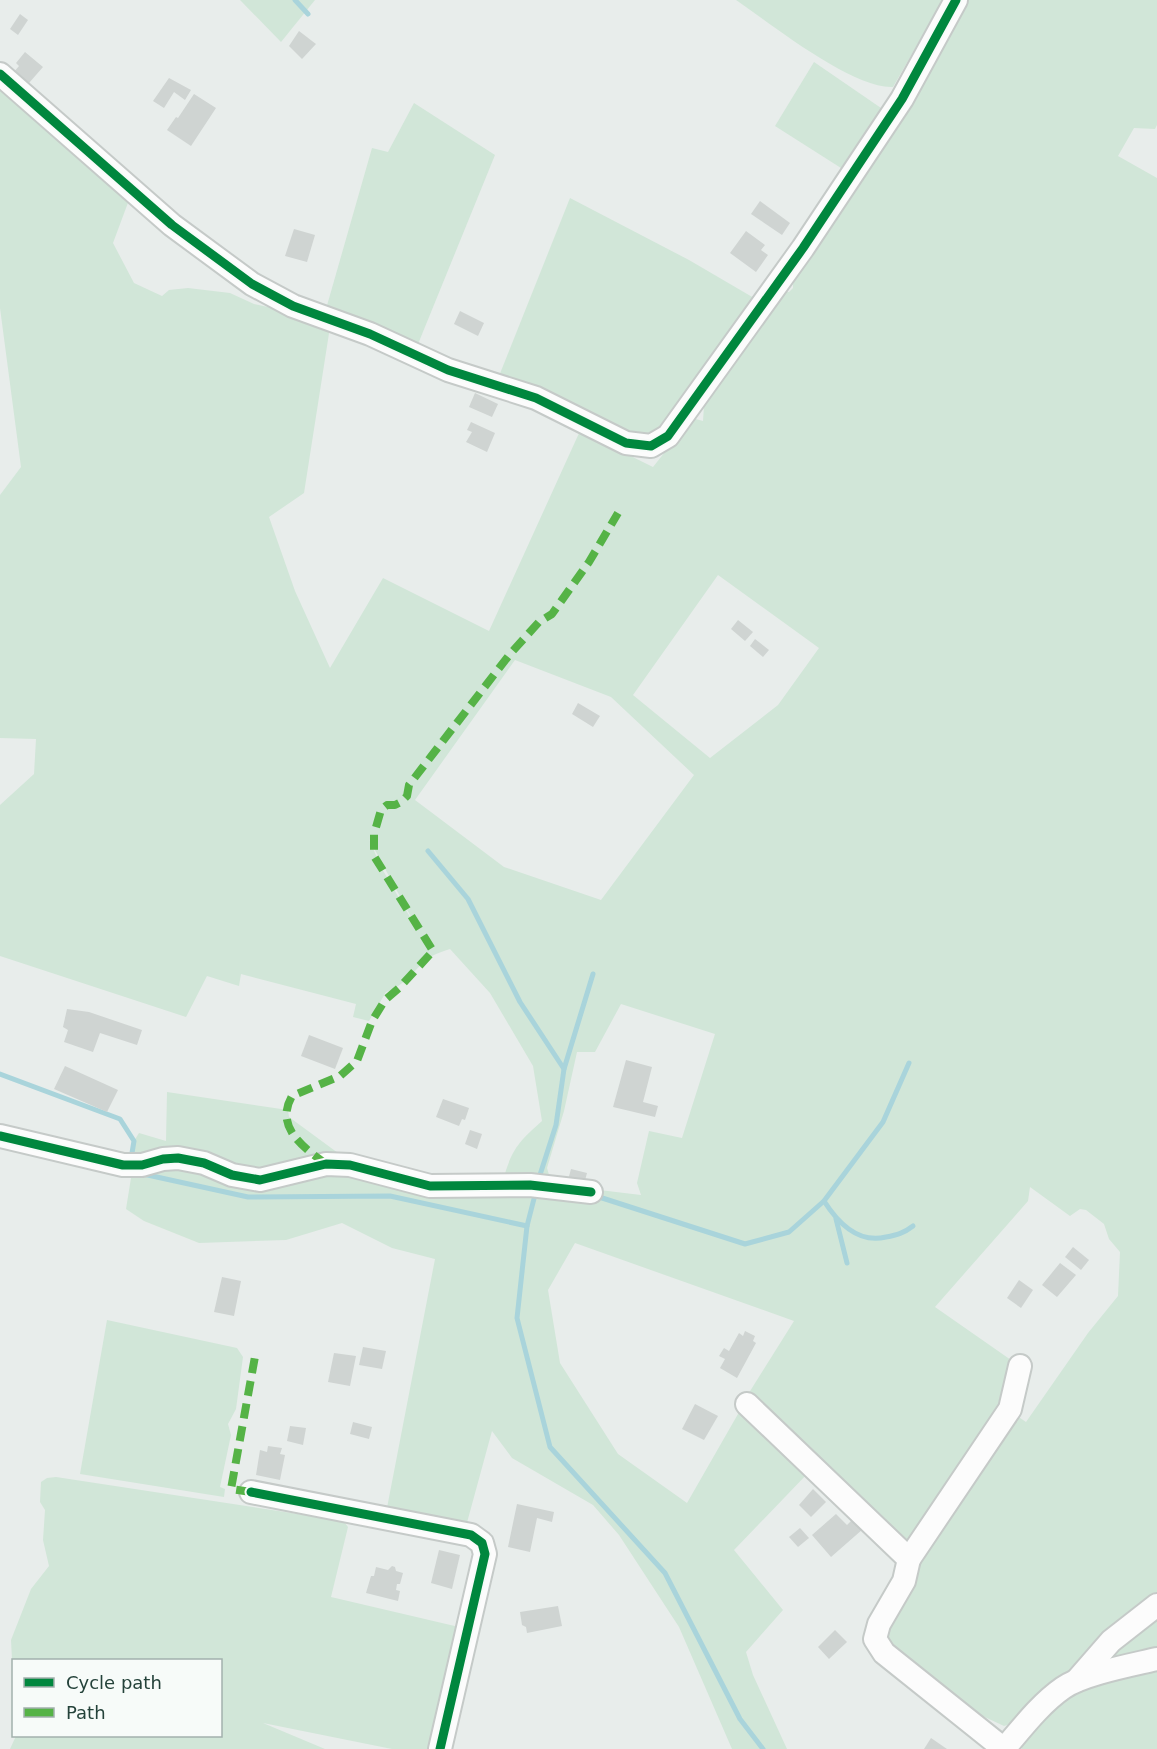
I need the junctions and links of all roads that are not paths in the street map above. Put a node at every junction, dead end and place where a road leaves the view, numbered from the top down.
1 (956, 0) edge
2 (0, 74) edge
3 (0, 1136) edge
4 (591, 1192) dead end
5 (1020, 1366) dead end
6 (747, 1404) dead end
7 (251, 1492) dead end
8 (909, 1559) junction
9 (1157, 1605) edge
10 (1157, 1659) edge
11 (1074, 1683) junction
12 (440, 1749) edge
13 (1004, 1749) edge

1 - 2 street
3 - 4 street
5 - 8 street
6 - 8 street
7 - 12 street
8 - 13 street
9 - 11 street
10 - 11 street
11 - 13 street

